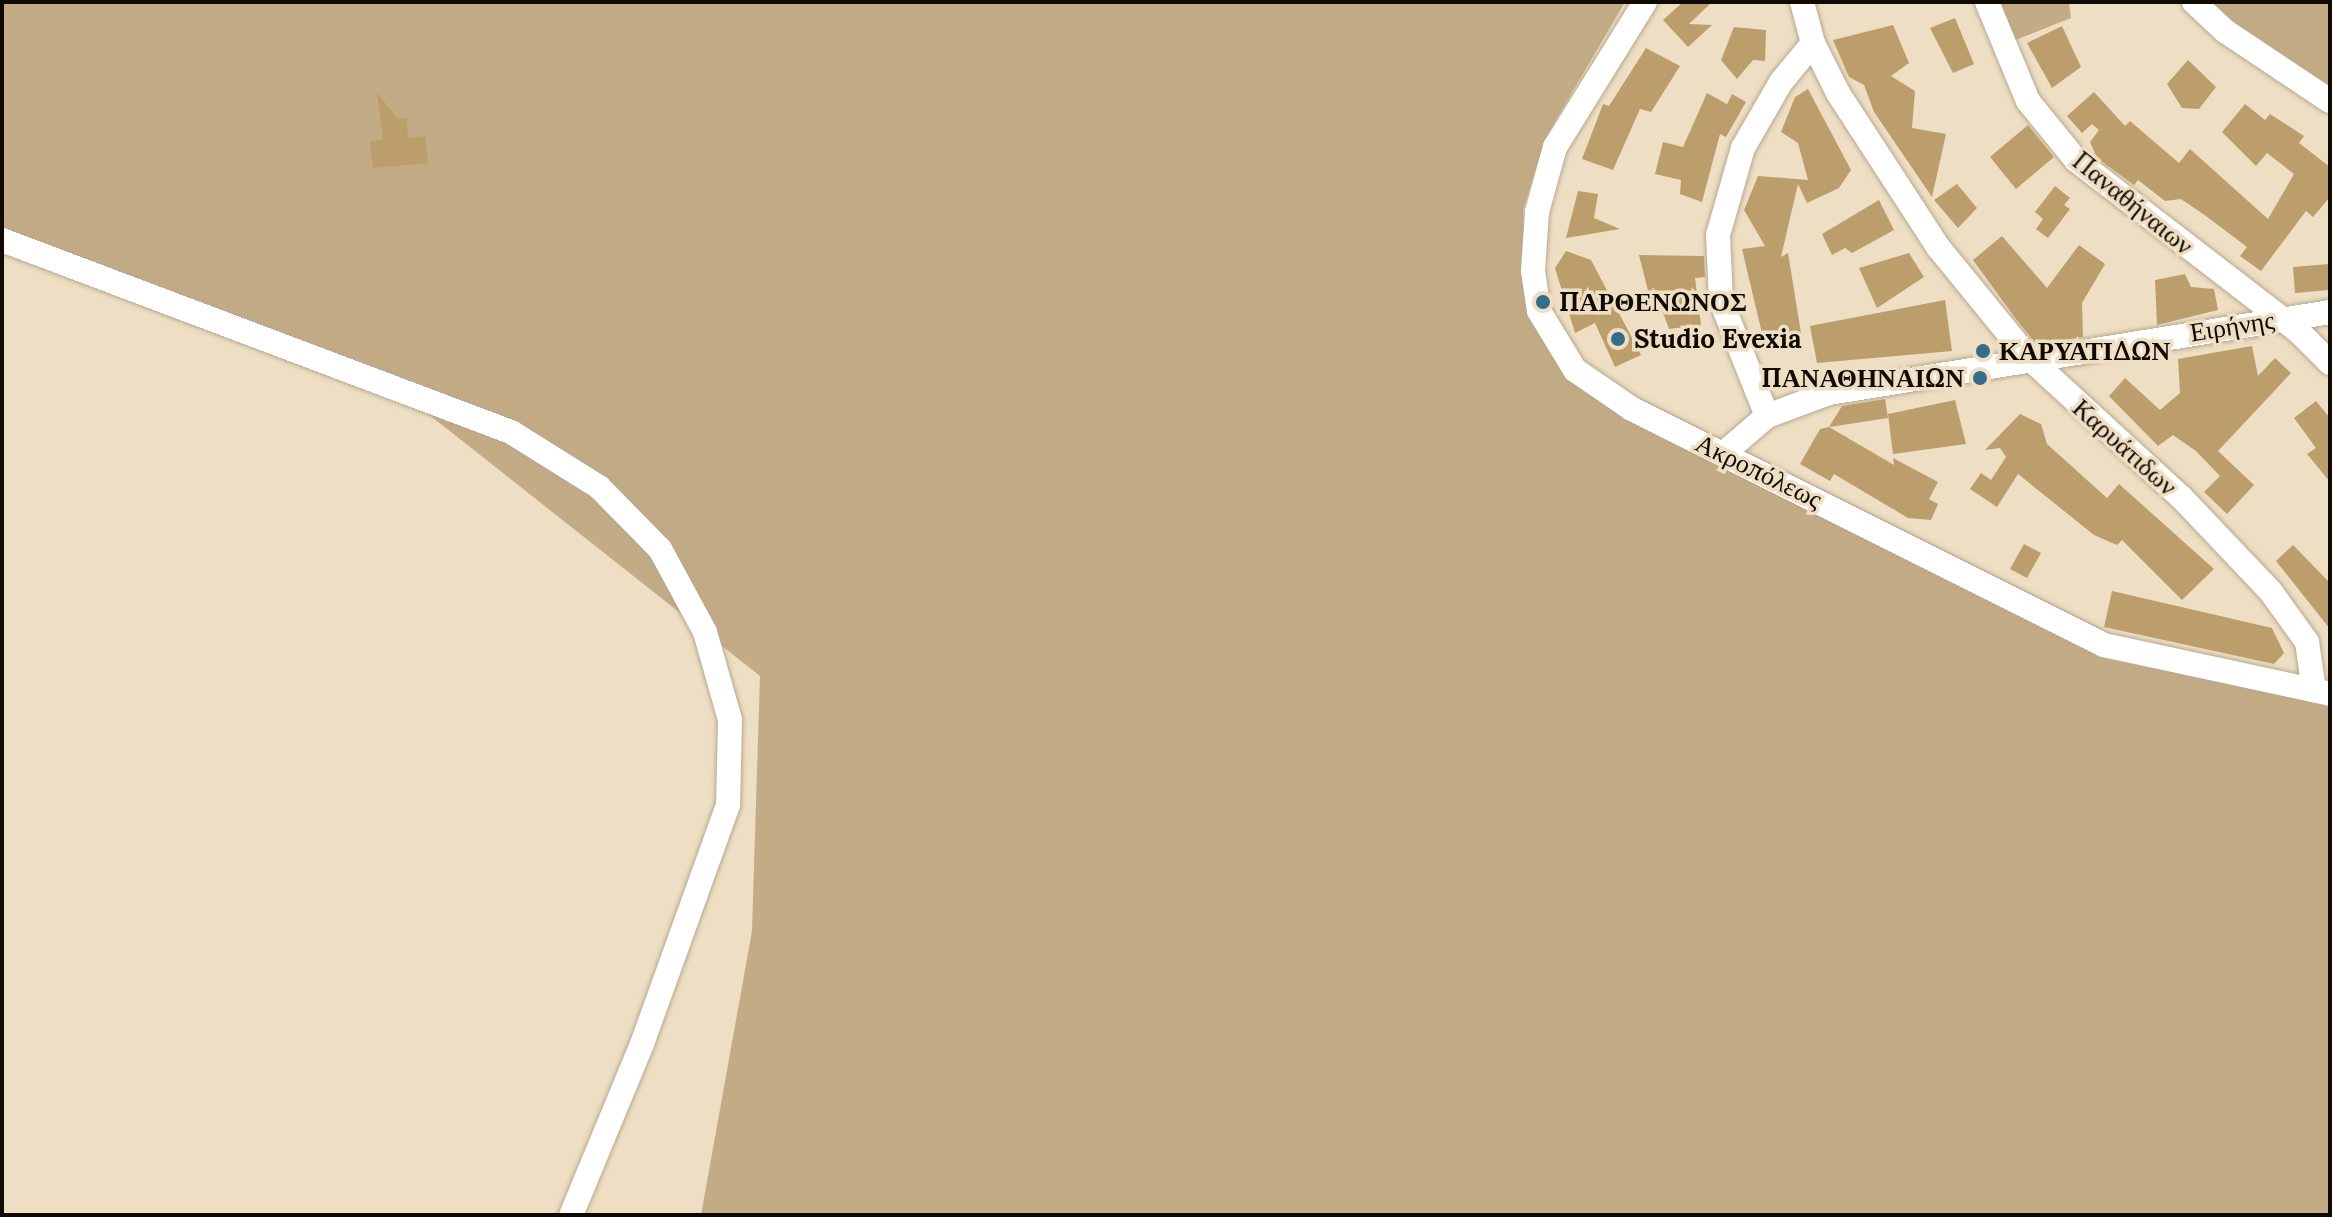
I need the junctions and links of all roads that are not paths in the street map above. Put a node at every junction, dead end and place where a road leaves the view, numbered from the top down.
1 (1645, 2) edge
2 (1802, 2) edge
3 (1987, 2) edge
4 (2194, 2) edge
5 (1813, 43) junction
6 (2330, 101) edge
7 (2, 240) edge
8 (2330, 312) edge
9 (2282, 318) junction
10 (2027, 356) junction
11 (2330, 363) edge
12 (1767, 416) junction
13 (1724, 453) junction
14 (2322, 692) edge
15 (571, 1215) edge

1 - 13 street, Ακροπόλεως
2 - 5 street, Καρυάτιδων
3 - 9 street, Παναθήναιων
4 - 6 street
5 - 10 street, Καρυάτιδων
5 - 12 street
7 - 15 street
8 - 9 street, Ειρήνης
9 - 10 street, Ειρήνης
9 - 11 street, Παναθήναιων
10 - 12 street, Ειρήνης
10 - 14 street, Καρυάτιδων
12 - 13 street, Ειρήνης
13 - 14 street, Ακροπόλεως

